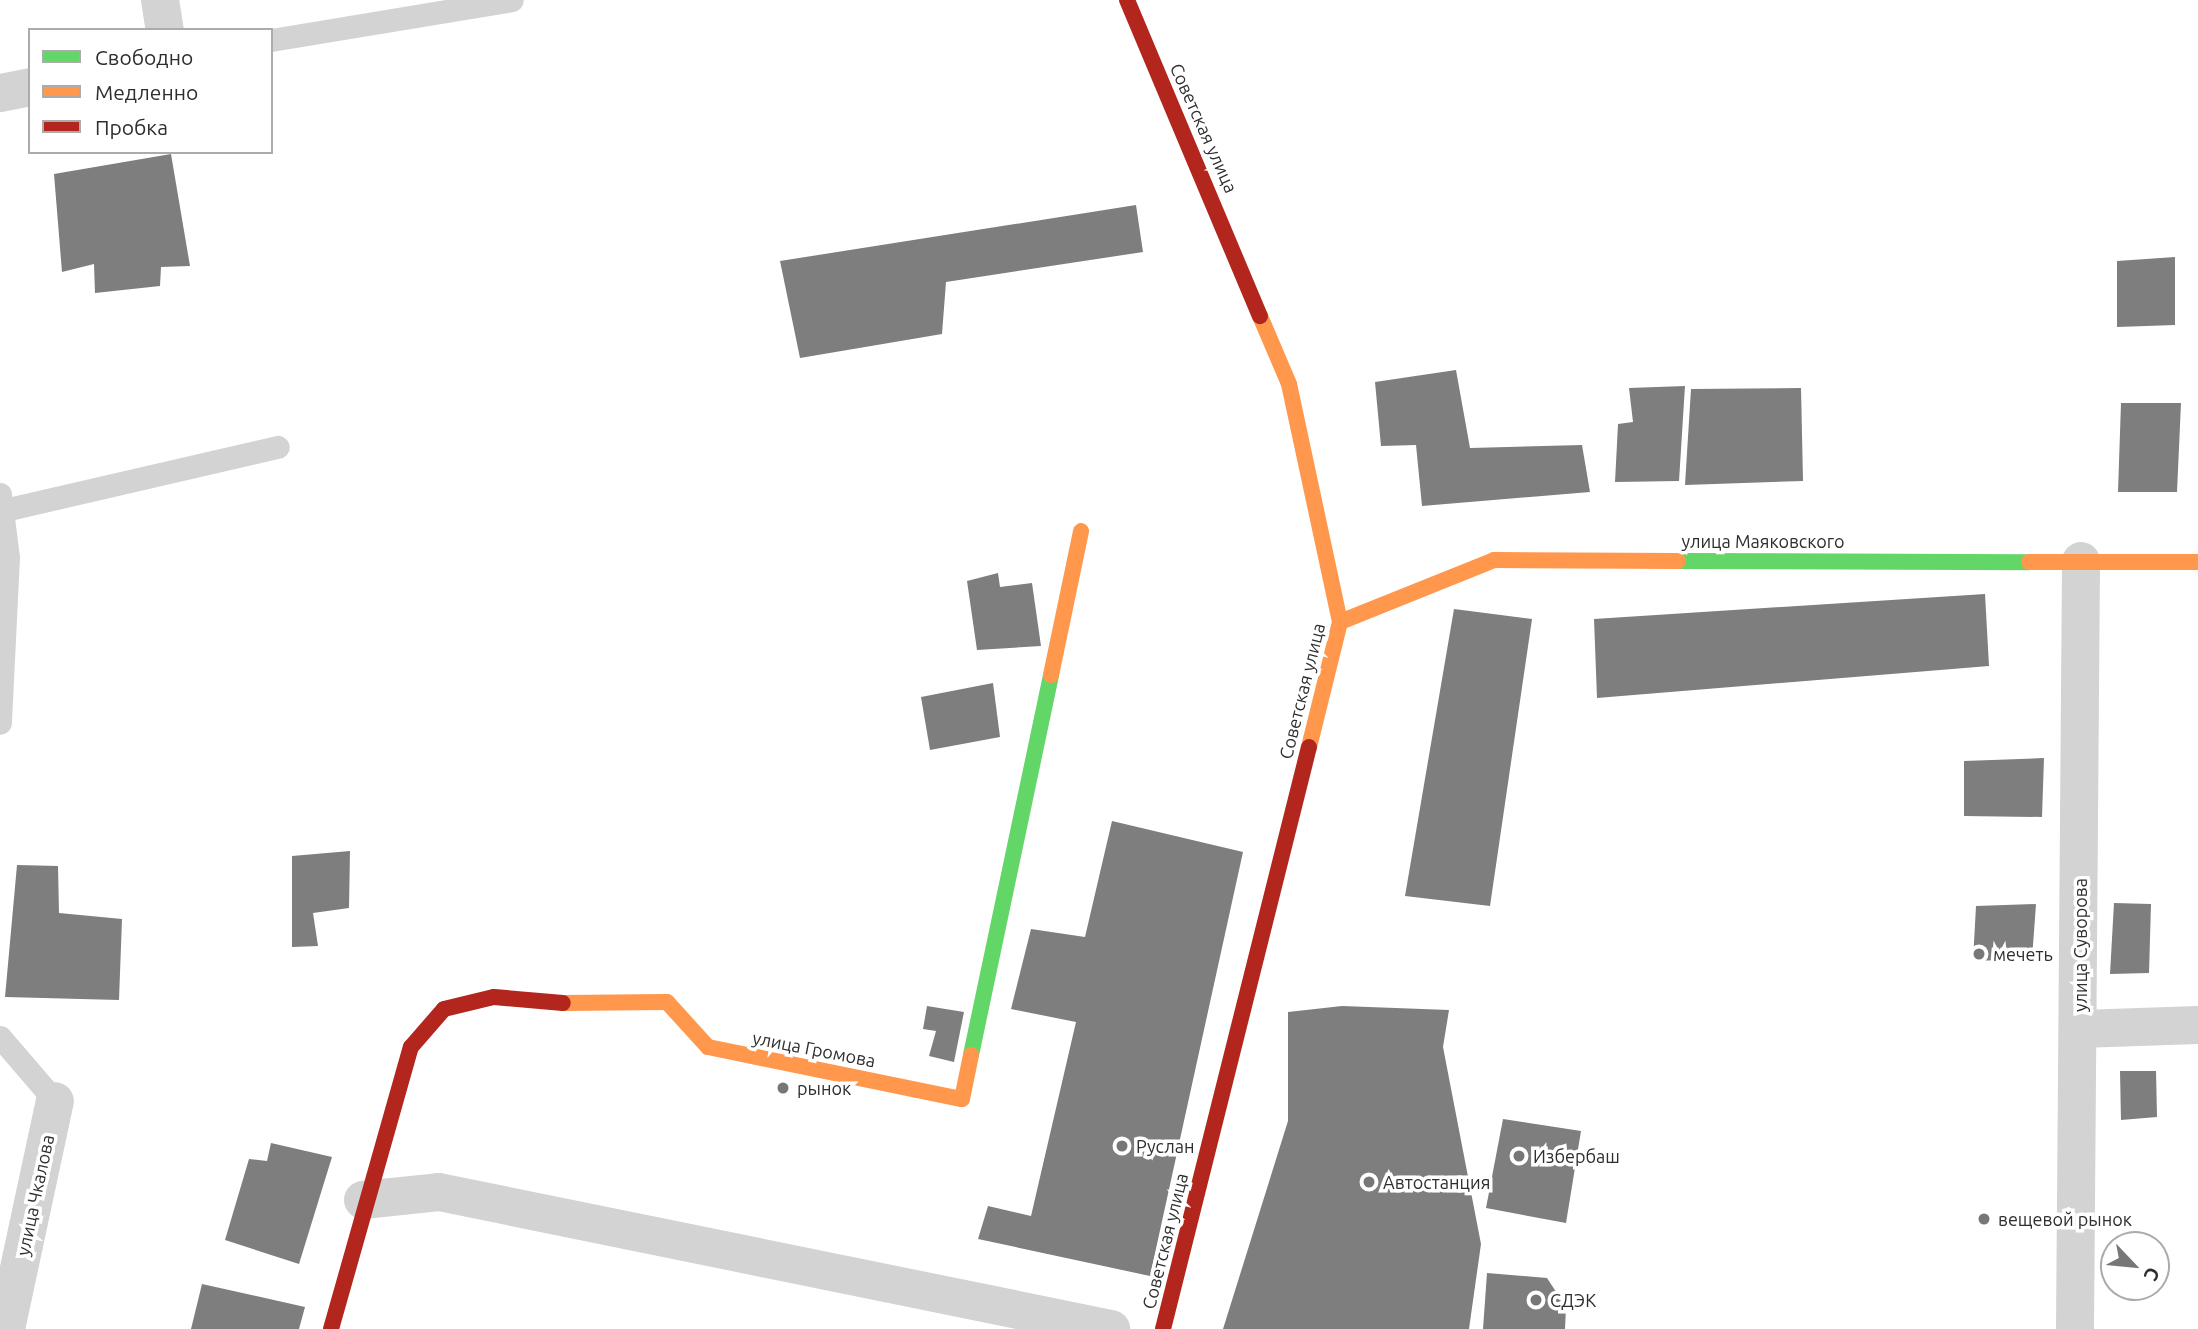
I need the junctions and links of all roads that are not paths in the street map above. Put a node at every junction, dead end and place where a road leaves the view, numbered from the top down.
1 (160, 0) edge
2 (512, 0) edge
3 (1127, 0) edge
4 (165, 28) edge
5 (273, 40) edge
6 (28, 87) edge
7 (0, 93) edge
8 (278, 447) dead end
9 (1, 505) edge
10 (1080, 531) dead end
11 (2081, 561) junction
12 (2198, 562) edge
13 (1340, 621) junction
14 (0, 723) edge
15 (2198, 1026) edge
16 (2080, 1029) junction
17 (0, 1037) edge
18 (55, 1101) joint
19 (363, 1200) junction
20 (6, 1329) edge
21 (331, 1329) edge
22 (1111, 1329) edge
23 (1163, 1329) edge
24 (2075, 1329) edge

1 - 4 street
2 - 5 lane
3 - 13 street, Советская улица
6 - 7 street
8 - 9 lane
9 - 14 lane
10 - 19 street, улица Громова
11 - 12 street, улица Маяковского
11 - 13 street, улица Маяковского
11 - 16 street, улица Суворова
13 - 23 street, Советская улица
15 - 16 street
16 - 24 street, улица Суворова
17 - 18 lane
18 - 20 street, улица Чкалова
19 - 21 street, улица Громова
19 - 22 street

